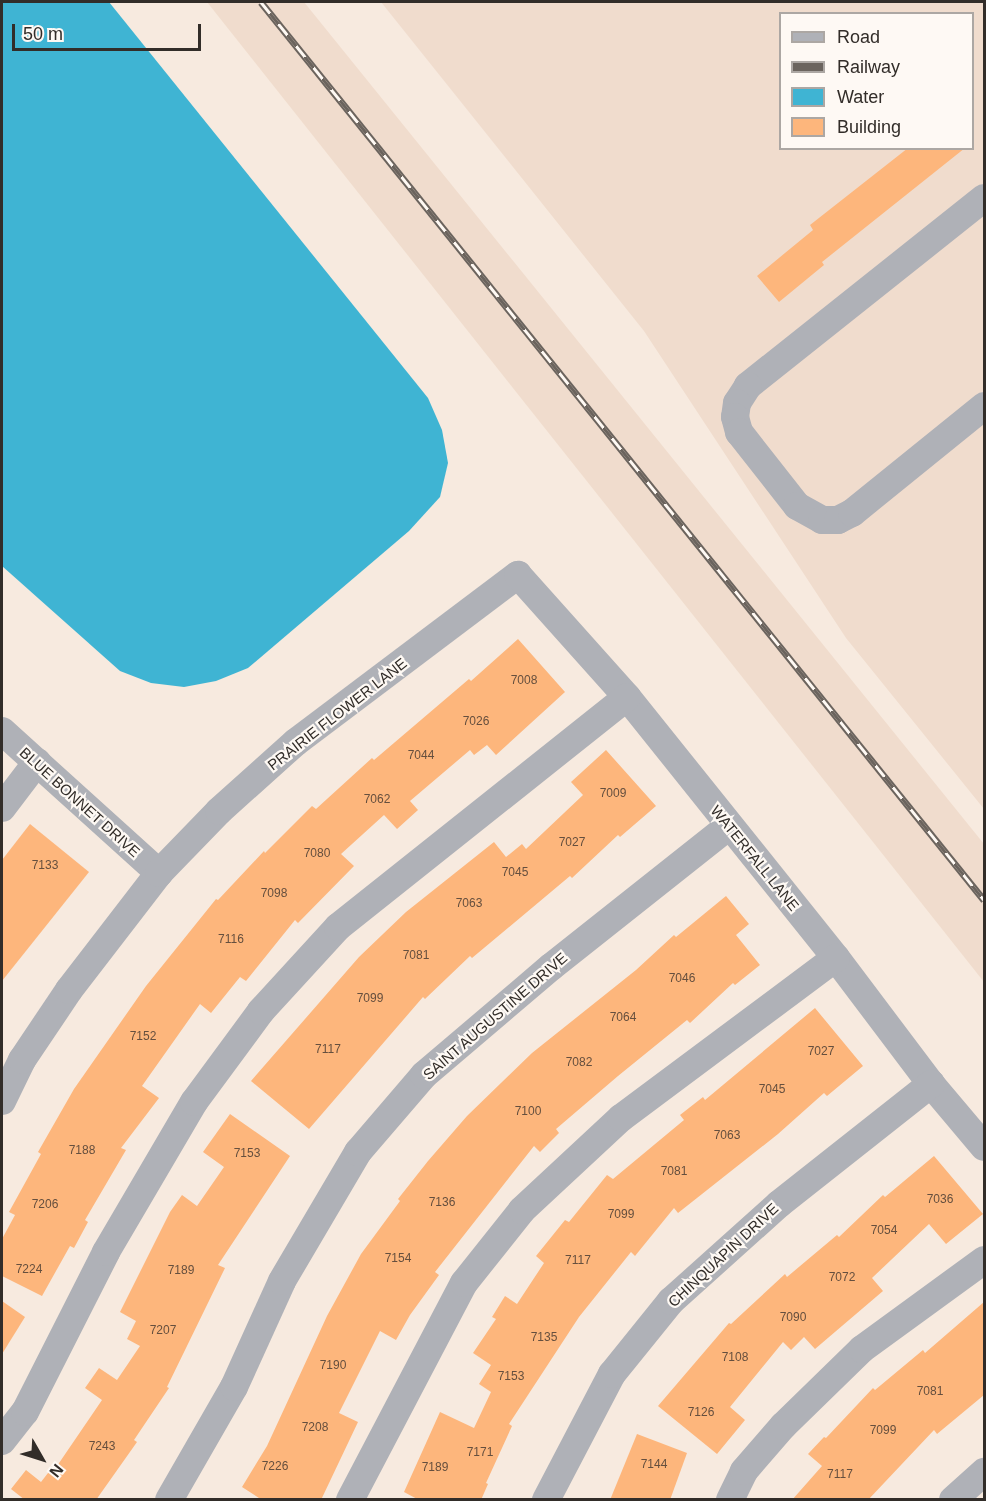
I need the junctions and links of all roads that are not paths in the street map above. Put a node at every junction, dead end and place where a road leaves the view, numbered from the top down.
1 (984, 198) edge
2 (984, 406) edge
3 (518, 575) joint
4 (627, 697) junction
5 (2, 731) edge
6 (37, 762) junction
7 (2, 808) edge
8 (729, 826) junction
9 (159, 873) junction
10 (836, 958) junction
11 (931, 1084) junction
12 (2, 1101) edge
13 (984, 1147) edge
14 (984, 1260) edge
15 (2, 1441) edge
16 (984, 1472) edge
17 (169, 1500) edge
18 (350, 1500) edge
19 (546, 1500) edge
20 (729, 1500) edge
21 (953, 1500) edge

1 - 2 street
3 - 4 street, WATERFALL LANE
3 - 9 street, PRAIRIE FLOWER LANE
4 - 8 street, WATERFALL LANE
4 - 15 street
5 - 6 street, BLUE BONNET DRIVE
6 - 7 street
6 - 9 street, BLUE BONNET DRIVE
8 - 10 street, WATERFALL LANE
8 - 17 street, SAINT AUGUSTINE DRIVE
9 - 12 street, PRAIRIE FLOWER LANE
10 - 11 street, WATERFALL LANE
10 - 18 street
11 - 13 street, WATERFALL LANE
11 - 19 street, CHINQUAPIN DRIVE
14 - 20 street
16 - 21 street

